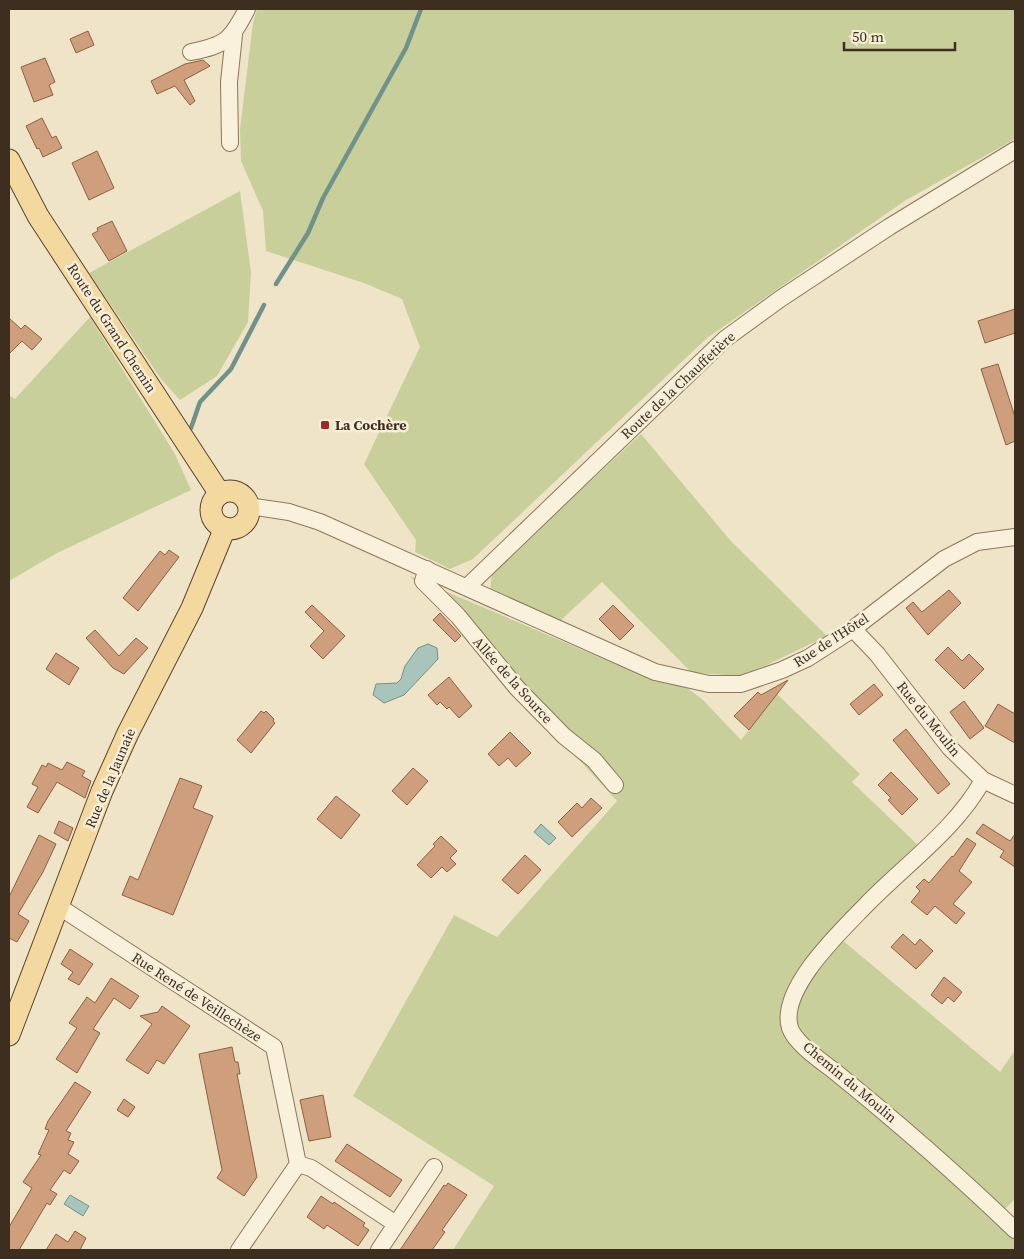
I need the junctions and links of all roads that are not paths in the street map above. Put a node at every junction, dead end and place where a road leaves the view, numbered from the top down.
1 (247, 9) edge
2 (234, 35) junction
3 (191, 52) dead end
4 (230, 143) dead end
5 (1015, 150) edge
6 (9, 160) edge
7 (220, 494) junction
8 (249, 506) junction
9 (225, 528) junction
10 (1015, 537) edge
11 (427, 569) junction
12 (468, 587) junction
13 (853, 629) junction
14 (983, 780) junction
15 (615, 785) dead end
16 (1015, 795) edge
17 (58, 906) junction
18 (9, 1035) edge
19 (298, 1164) junction
20 (434, 1167) dead end
21 (396, 1224) junction
22 (1015, 1230) edge
23 (238, 1250) edge
24 (378, 1250) edge

1 - 2 street
2 - 3 street
2 - 4 street
5 - 12 street, Route de la Chauffetière
6 - 7 main road, Route du Grand Chemin
7 - 8 main road
7 - 9 main road
8 - 9 main road
8 - 11 street, Rue de l'Hôtel
9 - 17 main road, Rue de la Jaunaie
10 - 13 street, Rue de l'Hôtel
11 - 12 street, Rue de l'Hôtel
11 - 15 street, Allée de la Source
12 - 13 street, Rue de l'Hôtel
13 - 14 street, Rue du Moulin
14 - 16 street, Rue du Moulin
14 - 22 street, Chemin du Moulin
17 - 18 main road, Rue de la Jaunaie
17 - 19 street, Rue René de Veillechèze
19 - 21 street
19 - 23 street
20 - 21 street
21 - 24 street

